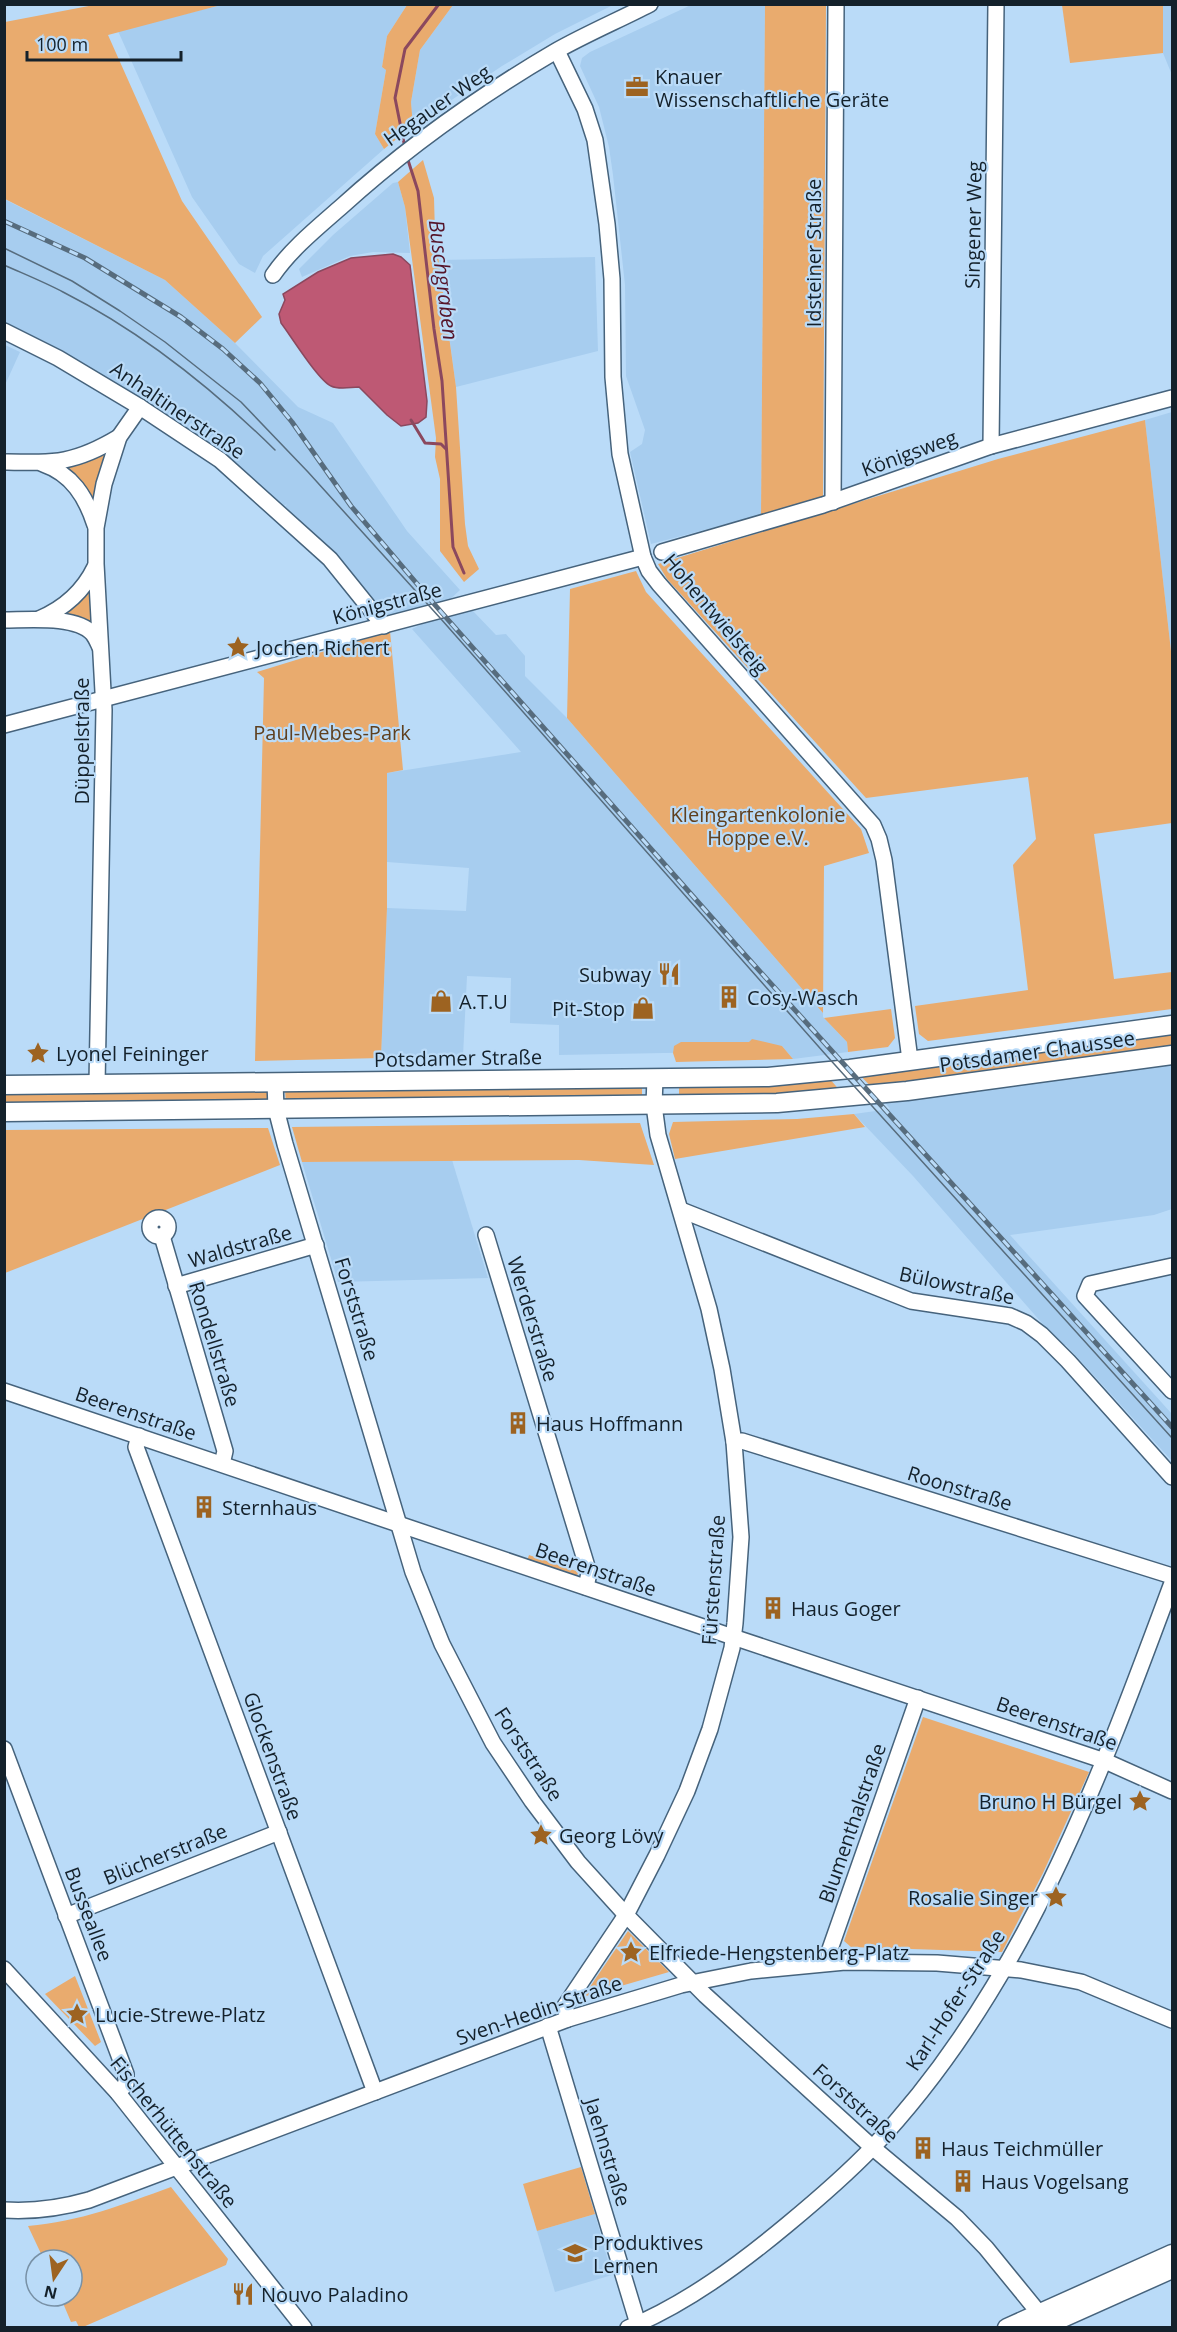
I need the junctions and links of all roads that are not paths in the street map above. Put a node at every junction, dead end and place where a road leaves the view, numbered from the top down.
1 (650, 4) edge
2 (836, 4) edge
3 (996, 4) edge
4 (557, 51) junction
5 (273, 275) dead end
6 (4, 331) edge
7 (1173, 398) edge
8 (140, 407) junction
9 (119, 437) junction
10 (991, 446) junction
11 (4, 462) edge
12 (40, 463) junction
13 (833, 502) junction
14 (96, 528) junction
15 (662, 552) dead end
16 (644, 557) junction
17 (96, 564) junction
18 (4, 620) edge
19 (36, 620) junction
20 (384, 626) junction
21 (101, 650) junction
22 (104, 699) junction
23 (4, 725) edge
24 (1173, 1025) edge
25 (1173, 1055) edge
26 (910, 1060) junction
27 (655, 1078) junction
28 (275, 1082) junction
29 (97, 1084) junction
30 (4, 1085) edge
31 (654, 1105) junction
32 (276, 1109) junction
33 (4, 1112) edge
34 (681, 1210) junction
35 (486, 1235) dead end
36 (162, 1236) dead end
37 (316, 1245) junction
38 (1173, 1266) edge
39 (176, 1286) junction
40 (4, 1390) edge
41 (1173, 1391) edge
42 (139, 1436) junction
43 (734, 1442) junction
44 (222, 1464) junction
45 (1173, 1477) edge
46 (400, 1524) junction
47 (1173, 1576) edge
48 (1173, 1583) edge
49 (586, 1587) junction
50 (733, 1637) junction
51 (918, 1698) junction
52 (4, 1749) edge
53 (1106, 1761) junction
54 (1173, 1791) edge
55 (279, 1832) junction
56 (626, 1915) junction
57 (66, 1916) junction
58 (829, 1962) junction
59 (1004, 1968) junction
60 (4, 1969) edge
61 (692, 1982) junction
62 (568, 2019) junction
63 (1173, 2020) edge
64 (548, 2026) junction
65 (118, 2092) junction
66 (375, 2092) junction
67 (873, 2147) junction
68 (177, 2167) junction
69 (4, 2210) edge
70 (1173, 2254) edge
71 (1173, 2269) edge
72 (1040, 2320) edge
73 (633, 2326) edge
74 (304, 2328) edge
75 (1007, 2328) edge

1 - 4 street, Hegauer Weg
2 - 13 street, Idsteiner Straße
3 - 10 street, Singener Weg
4 - 5 street, Hegauer Weg
4 - 16 street, Hohentwielsteig
6 - 8 street, Anhaltinerstraße
7 - 10 street, Königsweg
8 - 9 street, Düppelstraße
8 - 20 street, Anhaltinerstraße
9 - 12 street
9 - 14 street, Düppelstraße
10 - 13 street, Königsweg
11 - 12 street
12 - 14 street
13 - 15 street, Königsweg
14 - 17 street, Düppelstraße
16 - 20 street, Königstraße
16 - 26 street, Hohentwielsteig
17 - 19 street
17 - 21 street, Düppelstraße
18 - 19 street
19 - 21 street
20 - 22 street, Königstraße
21 - 22 street, Düppelstraße
22 - 23 street, Königstraße
22 - 29 street, Düppelstraße
24 - 26 main road, Potsdamer Chaussee
25 - 31 main road, Potsdamer Chaussee
26 - 27 main road, Potsdamer Straße
27 - 28 main road, Potsdamer Straße
27 - 31 street, Fürstenstraße
28 - 29 main road, Potsdamer Straße
28 - 32 street, Forststraße
29 - 30 main road, Potsdamer Straße
31 - 32 main road
31 - 34 street, Fürstenstraße
32 - 33 main road
32 - 37 street, Forststraße
34 - 43 street, Fürstenstraße
34 - 45 street, Bülowstraße
35 - 49 street, Werderstraße
36 - 39 street, Rondellstraße
37 - 39 street, Waldstraße
37 - 46 street, Forststraße
38 - 41 street
39 - 44 street, Rondellstraße
40 - 42 street, Beerenstraße
42 - 44 street, Beerenstraße
42 - 55 street, Glockenstraße
43 - 47 street, Roonstraße
43 - 50 street, Fürstenstraße
44 - 46 street, Beerenstraße
46 - 49 street, Beerenstraße
46 - 56 street, Forststraße
48 - 53 street, Karl-Hofer-Straße
49 - 50 street, Beerenstraße
50 - 51 street, Beerenstraße
50 - 56 street, Fürstenstraße
51 - 53 street, Beerenstraße
51 - 58 street, Blumenthalstraße
52 - 57 street, Busseallee
53 - 54 street, Beerenstraße
53 - 59 street, Karl-Hofer-Straße
55 - 57 street, Blücherstraße
55 - 66 street, Glockenstraße
56 - 61 street, Forststraße
56 - 62 street, Fürstenstraße
57 - 65 street, Busseallee
58 - 59 street, Sven-Hedin-Straße
58 - 61 street, Sven-Hedin-Straße
59 - 63 street, Sven-Hedin-Straße
59 - 67 street, Karl-Hofer-Straße
60 - 65 street, Fischerhüttenstraße
61 - 62 street, Sven-Hedin-Straße
61 - 67 street, Forststraße
62 - 64 street, Sven-Hedin-Straße
64 - 66 street, Sven-Hedin-Straße
64 - 73 street, Jaehnstraße
65 - 68 street, Fischerhüttenstraße
66 - 68 street, Sven-Hedin-Straße
67 - 72 street, Forststraße
67 - 73 street, Karl-Hofer-Straße
68 - 69 street, Sven-Hedin-Straße
68 - 74 street, Fischerhüttenstraße
70 - 72 main road
71 - 72 main road
72 - 75 main road

